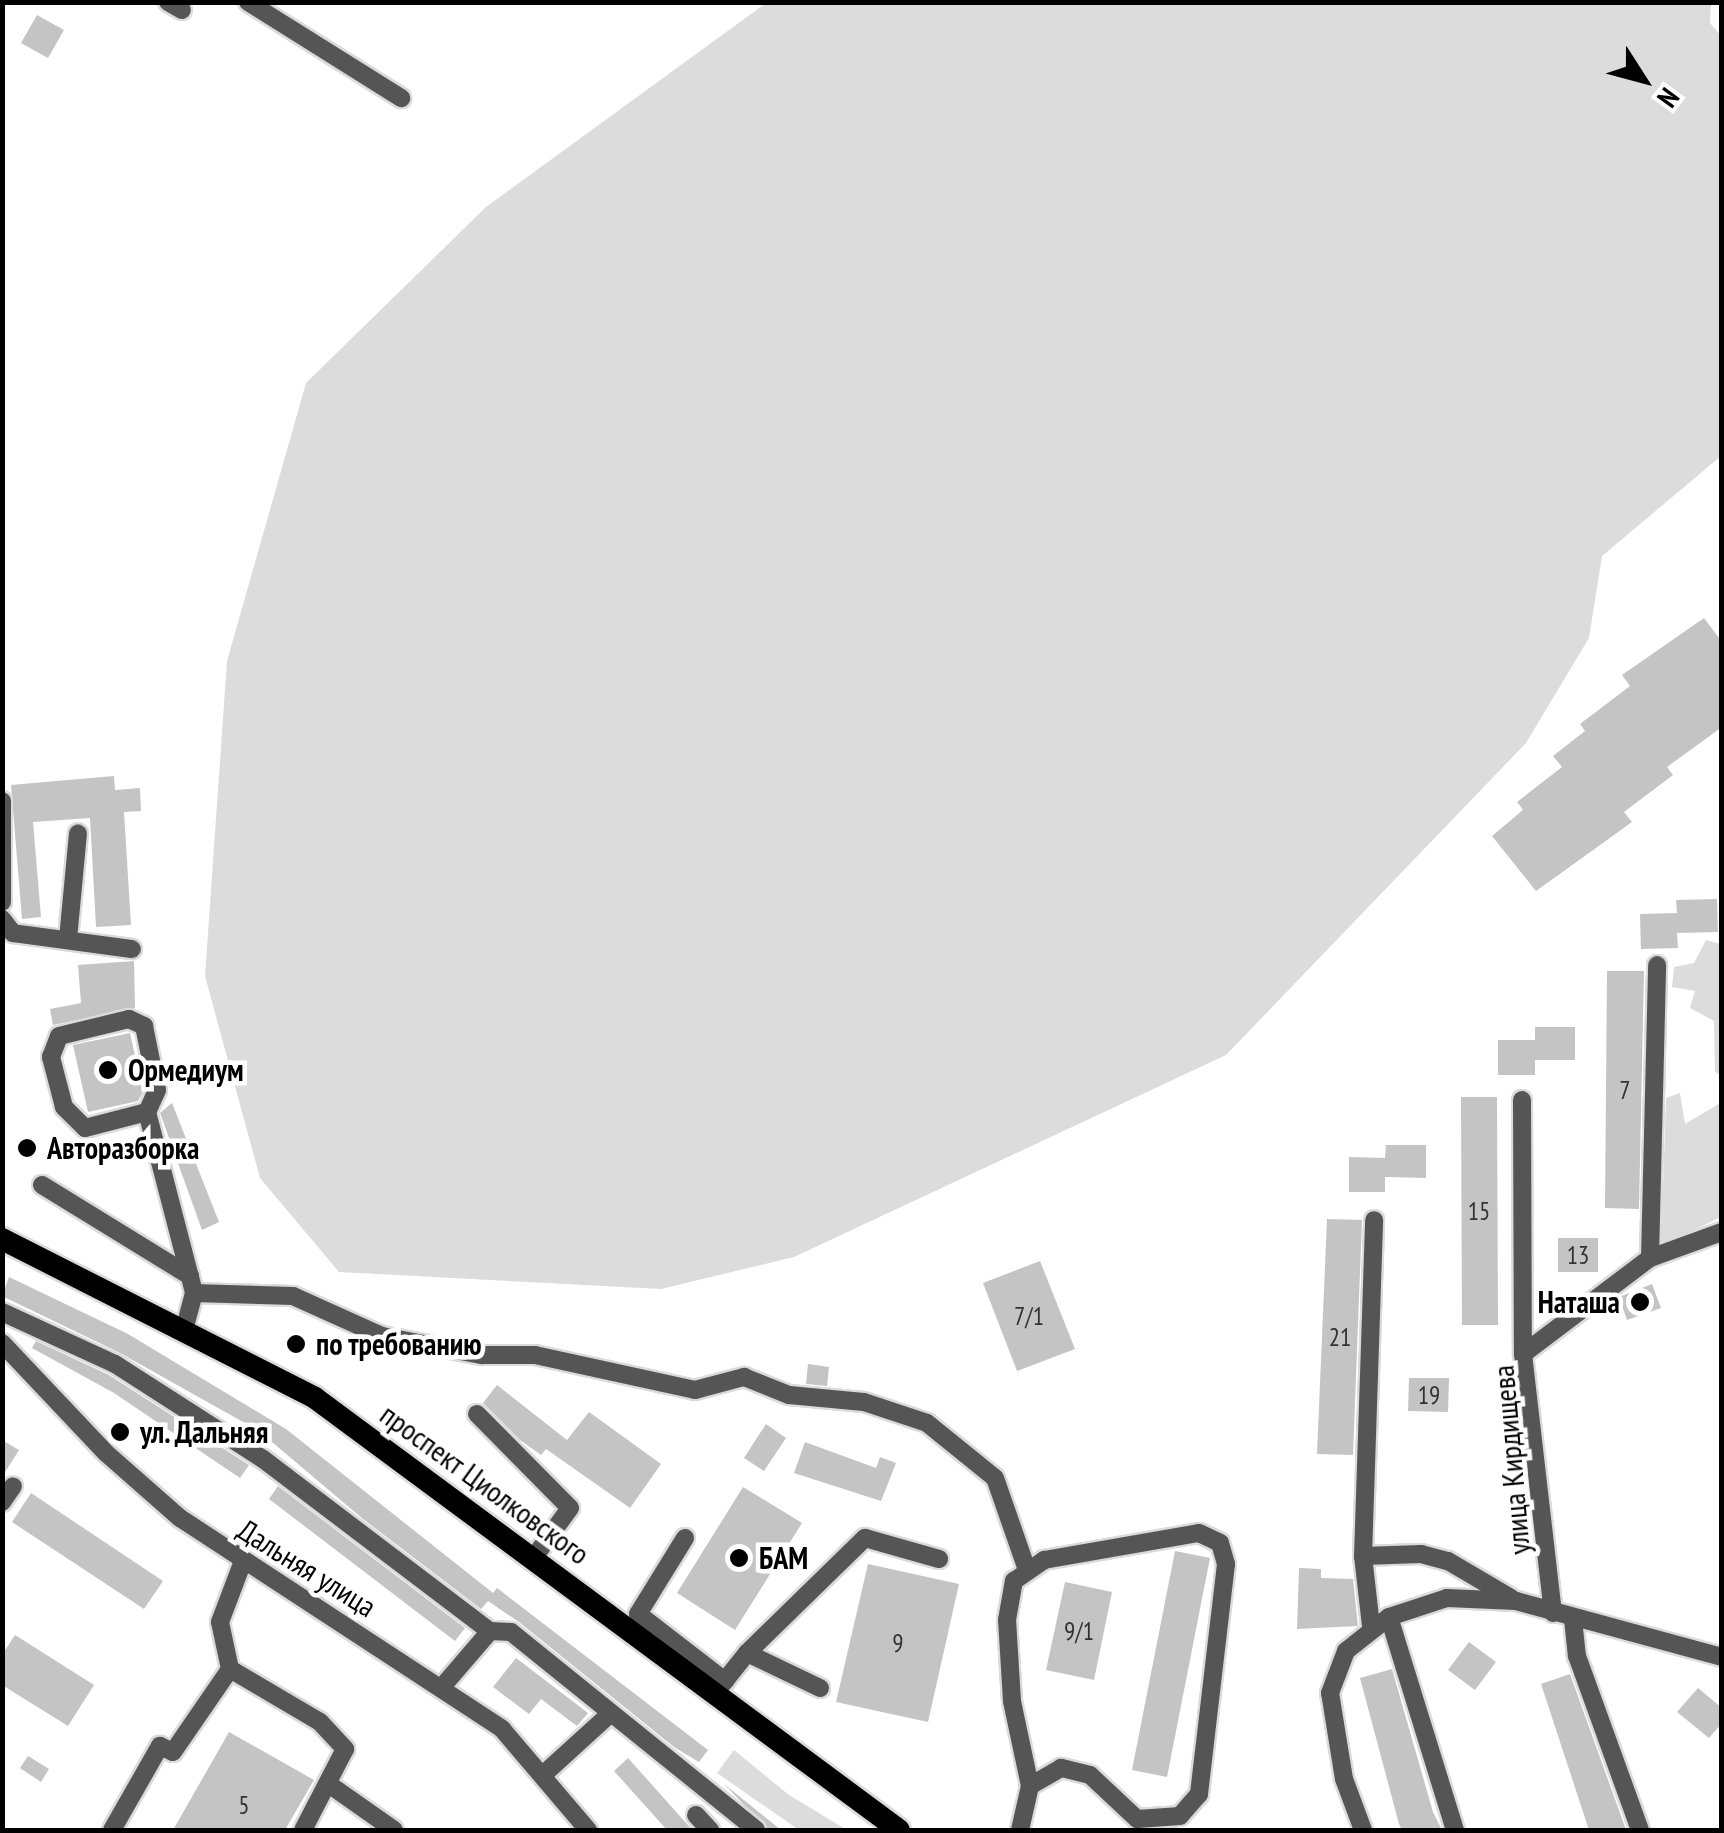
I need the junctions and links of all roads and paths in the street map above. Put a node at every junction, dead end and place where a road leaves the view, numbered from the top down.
1 (248, 2) edge
2 (400, 98) dead end
3 (2, 801) edge
4 (78, 833) dead end
5 (2, 902) edge
6 (2, 919) edge
7 (68, 939) junction
8 (132, 948) dead end
9 (1656, 966) dead end
10 (1522, 1100) dead end
11 (146, 1112) junction
12 (42, 1185) dead end
13 (1374, 1220) dead end
14 (1722, 1232) edge
15 (2, 1239) edge
16 (1650, 1258) junction
17 (192, 1284) junction
18 (2, 1312) edge
19 (184, 1330) junction
20 (2, 1342) edge
21 (1523, 1354) junction
22 (477, 1414) dead end
23 (13, 1486) dead end
24 (2, 1502) edge
25 (685, 1538) dead end
26 (535, 1556) junction
27 (1363, 1556) junction
28 (939, 1559) dead end
29 (243, 1561) junction
30 (1026, 1567) junction
31 (1516, 1601) junction
32 (1553, 1612) junction
33 (1389, 1617) junction
34 (1573, 1619) junction
35 (1371, 1626) junction
36 (490, 1631) junction
37 (748, 1653) junction
38 (1722, 1657) edge
39 (230, 1669) junction
40 (442, 1687) junction
41 (720, 1687) junction
42 (820, 1688) dead end
43 (610, 1713) junction
44 (545, 1774) junction
45 (330, 1785) junction
46 (1030, 1786) junction
47 (696, 1815) dead end
48 (112, 1830) edge
49 (304, 1830) edge
50 (394, 1830) edge
51 (588, 1830) edge
52 (710, 1830) edge
53 (756, 1830) edge
54 (899, 1830) edge
55 (1020, 1830) edge
56 (1363, 1830) edge
57 (1455, 1830) edge
58 (1640, 1830) edge

1 - 2 street
3 - 5 street
4 - 7 street
6 - 7 street
7 - 8 street
9 - 16 street
10 - 21 street
11 - 11 street
11 - 17 street
12 - 17 street
13 - 27 street
14 - 16 street, улица Кирдищева
15 - 19 main road, проспект Циолковского
16 - 21 street, улица Кирдищева
17 - 19 street
17 - 30 street
18 - 36 street
19 - 26 main road, проспект Циолковского
20 - 29 street, Дальняя улица
21 - 32 street, улица Кирдищева
22 - 26 street
23 - 24 street
25 - 41 street
26 - 41 main road, проспект Циолковского
27 - 31 street
27 - 35 street
28 - 37 street
29 - 39 street
29 - 40 street, Дальняя улица
30 - 46 street
30 - 46 street
31 - 32 street
31 - 33 street
32 - 34 street
33 - 35 street
33 - 57 street
34 - 38 street
34 - 58 street
35 - 56 street
36 - 40 street
36 - 43 street
37 - 41 street
37 - 42 street
39 - 45 street
39 - 48 street
40 - 44 street, Дальняя улица
41 - 54 main road, проспект Циолковского
43 - 44 street
43 - 53 street
44 - 51 street, Дальняя улица
45 - 49 street
45 - 50 street
46 - 55 street
47 - 52 street

